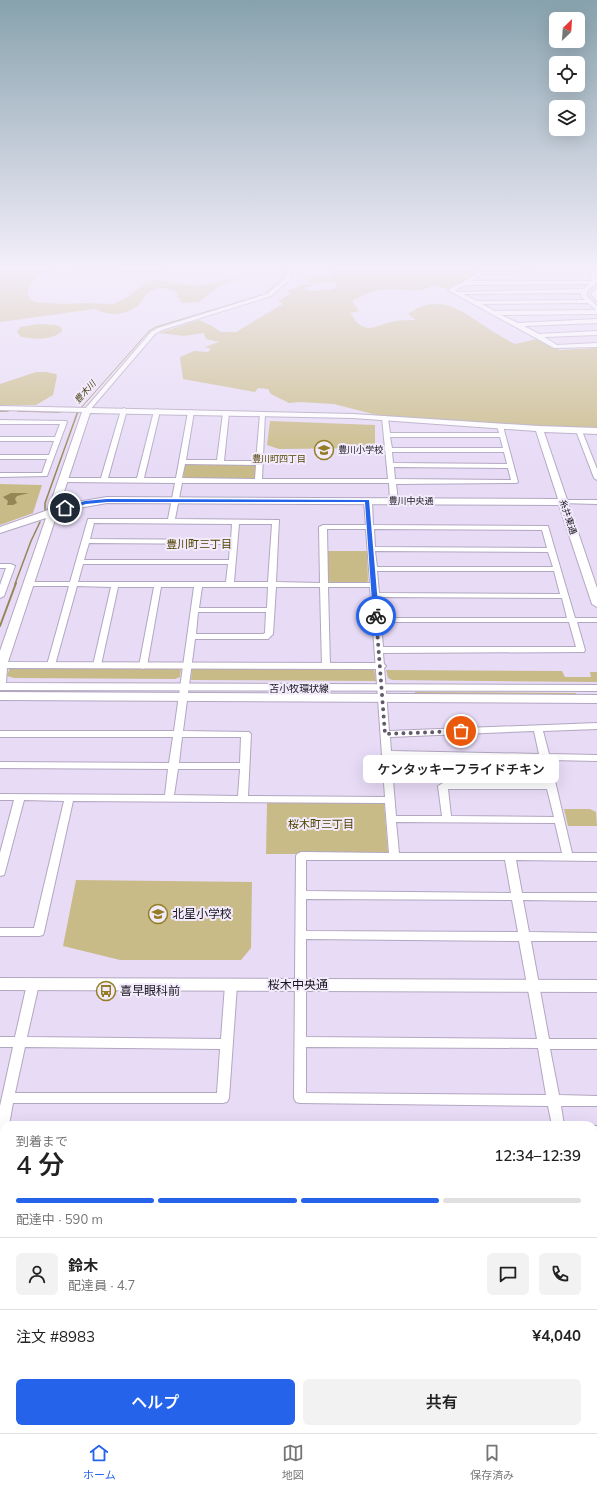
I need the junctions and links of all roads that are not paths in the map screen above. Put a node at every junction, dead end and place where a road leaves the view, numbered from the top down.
1 (150, 336) edge
2 (538, 336) edge
3 (597, 345) edge
4 (0, 408) edge
5 (82, 409) junction
6 (124, 410) junction
7 (157, 411) junction
8 (191, 412) junction
9 (226, 413) junction
10 (263, 414) junction
11 (385, 418) junction
12 (3, 424) edge
13 (500, 426) junction
14 (543, 429) junction
15 (580, 431) junction
16 (597, 431) edge
17 (387, 435) junction
18 (502, 435) junction
19 (0, 439) edge
20 (58, 439) junction
21 (389, 450) junction
22 (506, 450) junction
23 (0, 456) edge
24 (51, 457) junction
25 (183, 462) junction
26 (220, 462) junction
27 (259, 463) junction
28 (390, 465) junction
29 (510, 466) junction
30 (0, 475) edge
31 (597, 478) edge
32 (63, 480) junction
33 (104, 481) junction
34 (140, 481) junction
35 (179, 481) junction
36 (258, 481) junction
37 (392, 482) junction
38 (176, 501) junction
39 (368, 501) junction
40 (394, 501) junction
41 (566, 502) junction
42 (597, 502) edge
43 (53, 512) junction
44 (171, 522) junction
45 (236, 522) junction
46 (370, 527) junction
47 (0, 530) edge
48 (85, 541) junction
49 (234, 542) junction
50 (371, 549) junction
51 (552, 550) junction
52 (80, 562) junction
53 (232, 562) junction
54 (0, 566) edge
55 (373, 569) junction
56 (557, 569) junction
57 (597, 579) edge
58 (28, 584) junction
59 (74, 584) junction
60 (116, 584) junction
61 (158, 584) junction
62 (198, 585) junction
63 (230, 585) junction
64 (272, 585) junction
65 (325, 585) junction
66 (374, 585) junction
67 (374, 595) junction
68 (0, 596) edge
69 (565, 596) junction
70 (597, 604) edge
71 (195, 610) junction
72 (271, 610) junction
73 (376, 620) junction
74 (572, 620) junction
75 (597, 620) edge
76 (191, 636) junction
77 (379, 650) junction
78 (1, 665) junction
79 (52, 665) junction
80 (97, 665) junction
81 (143, 666) junction
82 (187, 666) junction
83 (326, 666) junction
84 (380, 666) junction
85 (0, 686) edge
86 (597, 688) edge
87 (184, 692) junction
88 (382, 693) junction
89 (0, 696) edge
90 (597, 699) edge
91 (597, 726) edge
92 (538, 728) junction
93 (0, 734) edge
94 (177, 734) junction
95 (385, 734) junction
96 (386, 754) junction
97 (545, 757) junction
98 (597, 758) edge
99 (0, 765) edge
100 (174, 765) junction
101 (244, 766) junction
102 (550, 786) junction
103 (0, 797) edge
104 (20, 798) junction
105 (69, 798) junction
106 (169, 799) junction
107 (243, 799) junction
108 (390, 800) junction
109 (391, 819) junction
110 (447, 820) junction
111 (559, 820) junction
112 (394, 857) junction
113 (510, 857) junction
114 (568, 857) junction
115 (597, 857) edge
116 (0, 872) edge
117 (301, 895) junction
118 (517, 897) junction
119 (597, 897) edge
120 (0, 932) edge
121 (301, 935) junction
122 (525, 937) junction
123 (597, 937) edge
124 (0, 984) edge
125 (34, 984) junction
126 (231, 985) junction
127 (300, 985) junction
128 (533, 986) junction
129 (597, 986) edge
130 (0, 1042) edge
131 (21, 1042) junction
132 (300, 1042) junction
133 (544, 1043) junction
134 (227, 1044) junction
135 (597, 1044) edge
136 (8, 1098) junction
137 (554, 1100) junction
138 (597, 1101) edge
139 (3, 1121) edge
140 (557, 1121) edge

1 - 5 street
2 - 3 street
4 - 5 street
5 - 6 street
5 - 32 street
6 - 7 street
6 - 33 street
7 - 8 street
7 - 34 street
8 - 9 street
8 - 25 street
9 - 10 street
9 - 26 street
10 - 11 street
10 - 27 street
11 - 13 street
11 - 17 street
12 - 20 street
13 - 14 street
13 - 18 street
14 - 15 street
14 - 41 street, 糸井東通
15 - 16 street
15 - 31 street
17 - 18 street
17 - 21 street
18 - 22 street
19 - 20 street
20 - 24 street
21 - 22 street
21 - 28 street
22 - 29 street
23 - 24 street
24 - 30 street
25 - 26 street
25 - 35 street
26 - 27 street
27 - 36 street
28 - 29 street
28 - 37 street
29 - 37 street
32 - 33 street
32 - 43 street
33 - 34 street
34 - 35 street
35 - 36 street
35 - 38 street
36 - 37 street
37 - 40 street
38 - 39 street, 豊川中央通
38 - 43 street, 豊川中央通
38 - 44 street
39 - 40 street, 豊川中央通
39 - 46 street
40 - 41 street, 豊川中央通
41 - 42 street
41 - 57 street, 糸井東通
41 - 70 street, 糸井東通
43 - 47 street, 豊川中央通
43 - 58 street
44 - 45 street
44 - 48 street
45 - 49 street
45 - 64 street
46 - 50 street
46 - 51 street
46 - 65 street
48 - 49 street
48 - 52 street
49 - 53 street
50 - 51 street
50 - 55 street
51 - 56 street
52 - 53 street
52 - 59 street
53 - 63 street
54 - 68 street
55 - 56 street
55 - 66 street
56 - 69 street
58 - 59 street
58 - 78 street
59 - 60 street
59 - 79 street
60 - 61 street
60 - 80 street
61 - 62 street
61 - 81 street
62 - 63 street
62 - 71 street
63 - 64 street
64 - 65 street
64 - 72 street
65 - 66 street
65 - 83 street
66 - 67 street
67 - 69 street
67 - 73 street
69 - 74 street
71 - 72 street
71 - 76 street
72 - 76 street
73 - 74 street
73 - 77 street
74 - 75 street
74 - 77 street
76 - 82 street
77 - 84 street
78 - 79 street
78 - 85 street
79 - 80 street
80 - 81 street
81 - 82 street
82 - 83 street
82 - 87 street
83 - 84 street
84 - 88 street
85 - 87 street, 苫小牧環状線
86 - 88 street, 苫小牧環状線
87 - 88 street, 苫小牧環状線
87 - 89 street, 苫小牧環状線
87 - 94 street
88 - 90 street, 苫小牧環状線
88 - 95 street
91 - 92 street
92 - 95 street
92 - 97 street
93 - 94 street
94 - 100 street
94 - 101 street
95 - 96 street
96 - 97 street
96 - 108 street
97 - 98 street
97 - 102 street
99 - 100 street
100 - 101 street
100 - 106 street
101 - 107 street
102 - 110 street
102 - 111 street
103 - 104 street
104 - 105 street
104 - 116 street
105 - 106 street
105 - 120 street
106 - 107 street
107 - 108 street
108 - 109 street
109 - 110 street
109 - 112 street
110 - 111 street
111 - 114 street
112 - 113 street
112 - 117 street
113 - 114 street
113 - 118 street
114 - 115 street
117 - 118 street
117 - 121 street
118 - 119 street
118 - 122 street
121 - 122 street
121 - 127 street
122 - 123 street
122 - 128 street
124 - 125 street, 桜木中央通
125 - 126 street, 桜木中央通
125 - 131 street
126 - 127 street, 桜木中央通
126 - 134 street
127 - 128 street, 桜木中央通
127 - 132 street
128 - 129 street, 桜木中央通
128 - 133 street
130 - 131 street
131 - 134 street
131 - 136 street
132 - 133 street
132 - 137 street
133 - 135 street
133 - 137 street
134 - 136 street
136 - 139 street
137 - 138 street
137 - 140 street

